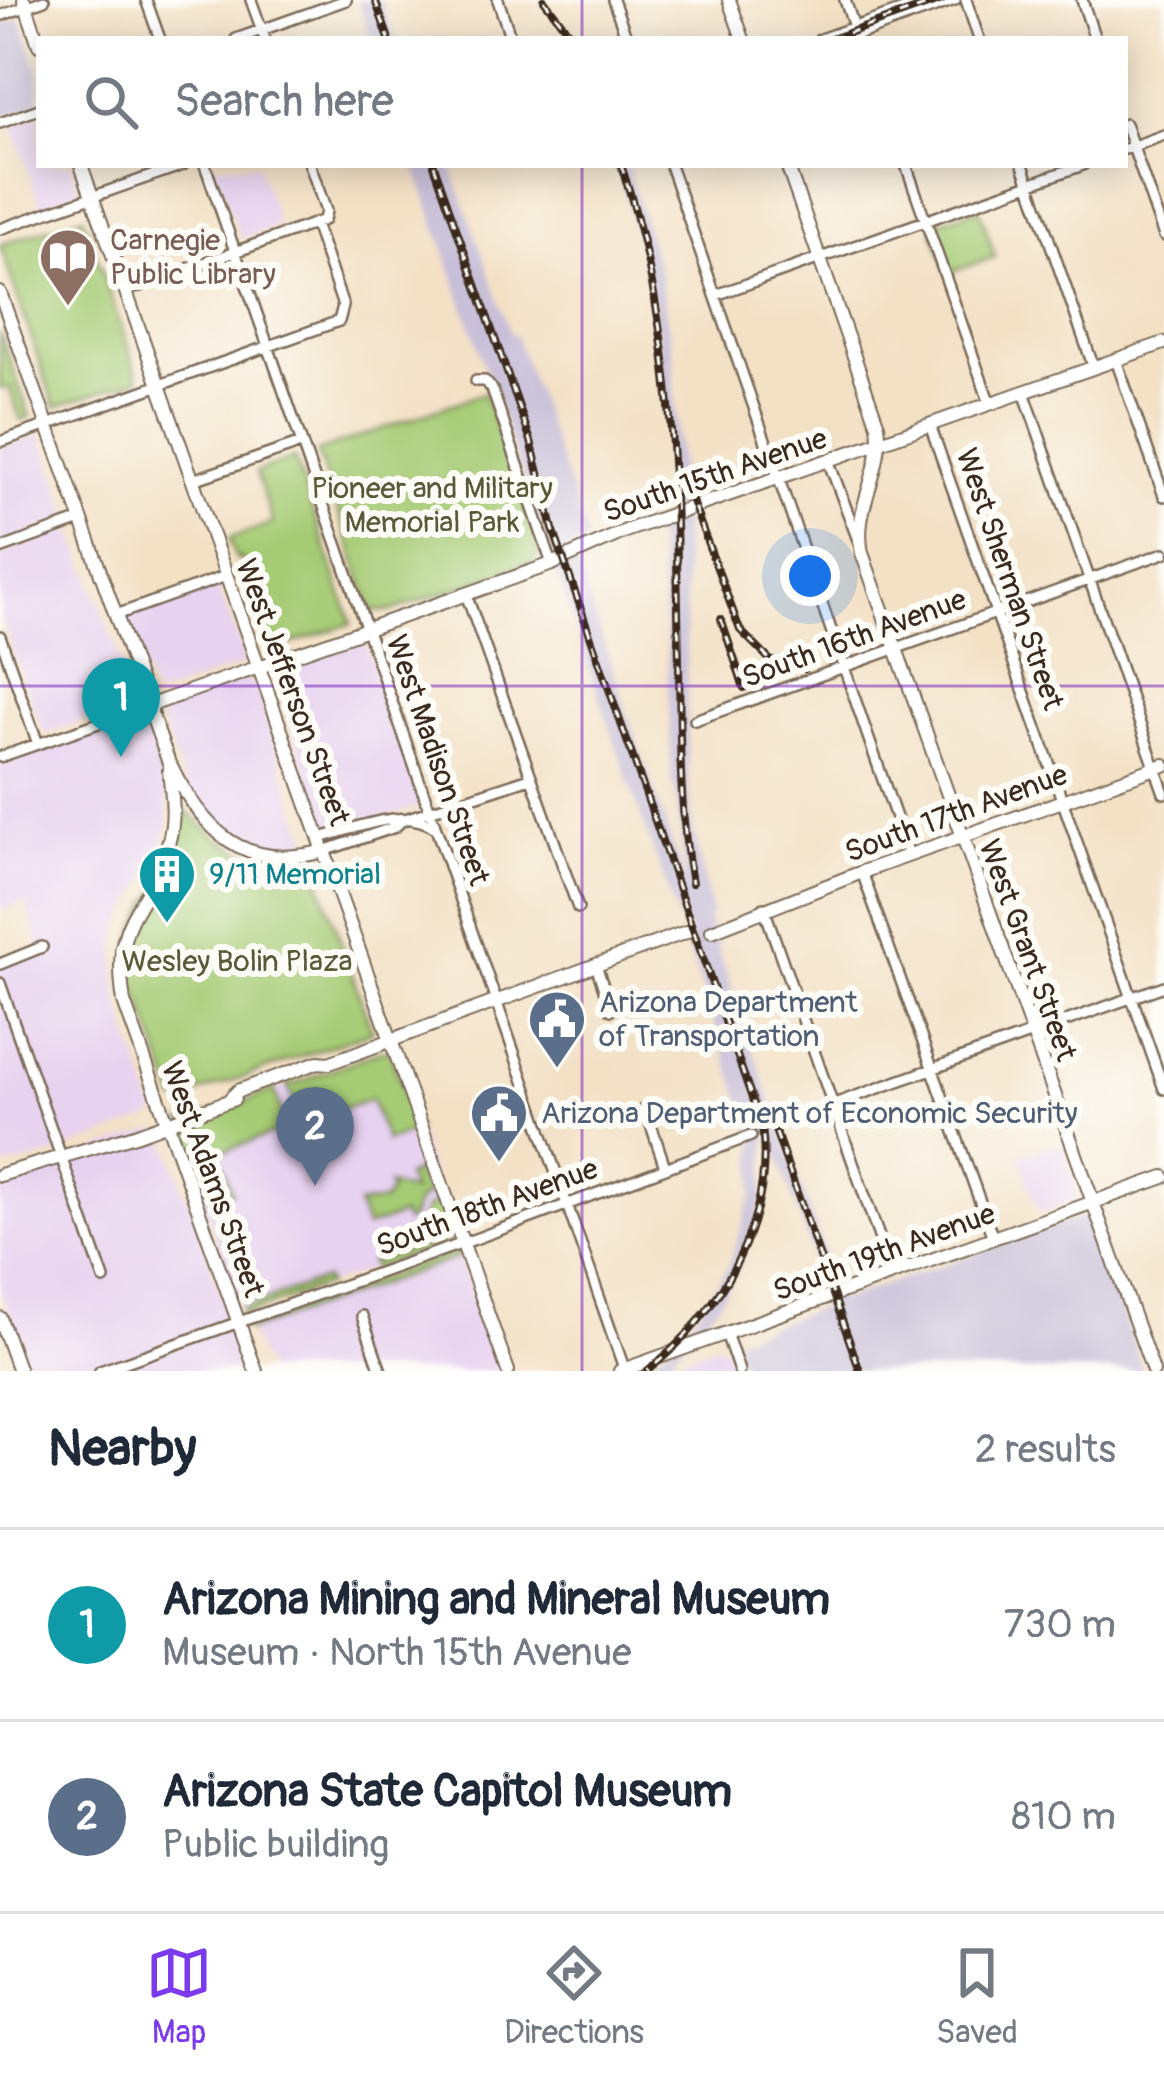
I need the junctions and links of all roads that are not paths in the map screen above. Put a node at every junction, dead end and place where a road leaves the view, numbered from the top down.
1 (44, 0) edge
2 (146, 0) edge
3 (251, 0) edge
4 (346, 0) edge
5 (498, 0) edge
6 (613, 0) edge
7 (729, 0) edge
8 (845, 0) edge
9 (932, 0) edge
10 (956, 0) edge
11 (965, 0) edge
12 (1082, 0) edge
13 (25, 3) edge
14 (0, 16) edge
15 (858, 33) edge
16 (263, 35) edge
17 (36, 36) edge
18 (159, 36) edge
19 (510, 36) edge
20 (626, 36) edge
21 (741, 36) edge
22 (978, 36) edge
23 (1094, 36) edge
24 (36, 111) edge
25 (0, 123) edge
26 (1164, 135) edge
27 (1129, 148) edge
28 (82, 168) edge
29 (174, 168) edge
30 (206, 168) edge
31 (311, 168) edge
32 (671, 168) edge
33 (788, 168) edge
34 (907, 168) edge
35 (1024, 168) edge
36 (1075, 168) edge
37 (1030, 184) junction
38 (92, 196) junction
39 (926, 222) junction
40 (315, 224) junction
41 (0, 229) edge
42 (1164, 236) edge
43 (236, 252) junction
44 (820, 260) junction
45 (126, 291) junction
46 (0, 293) edge
47 (716, 295) junction
48 (1164, 343) edge
49 (268, 347) junction
50 (1116, 360) junction
51 (1094, 368) junction
52 (476, 382) dead end
53 (159, 386) junction
54 (1024, 392) junction
55 (990, 404) junction
56 (930, 425) junction
57 (47, 426) junction
58 (0, 442) edge
59 (880, 442) junction
60 (302, 443) junction
61 (828, 460) junction
62 (778, 479) junction
63 (193, 481) junction
64 (1164, 496) edge
65 (81, 520) junction
66 (860, 544) junction
67 (0, 549) edge
68 (1164, 554) edge
69 (552, 564) junction
70 (226, 576) junction
71 (1088, 579) junction
72 (466, 594) junction
73 (996, 613) junction
74 (116, 615) junction
75 (366, 628) junction
76 (0, 636) edge
77 (896, 650) junction
78 (258, 667) junction
79 (844, 668) junction
80 (148, 706) junction
81 (695, 720) dead end
82 (38, 744) junction
83 (0, 757) edge
84 (169, 763) junction
85 (1160, 767) edge
86 (530, 778) junction
87 (1164, 793) edge
88 (1062, 801) junction
89 (429, 812) junction
90 (402, 820) junction
91 (435, 827) junction
92 (962, 837) junction
93 (322, 845) junction
94 (909, 855) junction
95 (862, 872) junction
96 (578, 908) dead end
97 (764, 908) junction
98 (710, 927) tunnel mouth
99 (687, 935) tunnel mouth
100 (42, 947) dead end
101 (0, 964) edge
102 (597, 968) junction
103 (0, 983) edge
104 (1164, 986) edge
105 (1132, 997) junction
106 (497, 1004) junction
107 (611, 1010) dead end
108 (1032, 1032) junction
109 (393, 1040) junction
110 (933, 1068) junction
111 (1164, 1089) edge
112 (834, 1104) junction
113 (645, 1107) dead end
114 (167, 1120) junction
115 (751, 1136) dead end
116 (62, 1157) junction
117 (665, 1168) junction
118 (0, 1175) edge
119 (1164, 1177) edge
120 (1093, 1202) junction
121 (567, 1204) junction
122 (993, 1238) junction
123 (463, 1243) junction
124 (892, 1274) junction
125 (104, 1279) dead end
126 (362, 1316) dead end
127 (0, 1318) edge
128 (239, 1322) junction
129 (726, 1333) junction
130 (134, 1365) edge
131 (623, 1370) edge
132 (19, 1371) edge
133 (100, 1371) edge
134 (256, 1371) edge
135 (381, 1371) edge
136 (508, 1371) edge
137 (739, 1371) edge
138 (1153, 1371) edge

1 - 13 street
2 - 18 street
3 - 16 street
4 - 16 street
5 - 19 street
6 - 20 street
7 - 21 main road
8 - 15 street
9 - 15 street
10 - 15 street
11 - 22 street
12 - 23 street
13 - 14 street
13 - 17 main road
24 - 25 street
26 - 27 street
27 - 42 street
28 - 38 main road, West Jefferson Street
29 - 38 street
30 - 43 street, West Madison Street
31 - 40 street
32 - 47 street
33 - 44 main road, West Grant Street
34 - 39 street, West Sherman Street
35 - 37 street
36 - 37 street
37 - 39 street
37 - 51 street
38 - 41 street
38 - 45 main road, West Jefferson Street
39 - 44 street
39 - 55 street, West Sherman Street
40 - 43 street
40 - 49 street
43 - 45 street
43 - 49 street, West Madison Street
44 - 47 street
44 - 59 main road, West Grant Street
45 - 53 main road, West Jefferson Street
46 - 57 main road
47 - 62 street
48 - 50 main road, South 15th Avenue
49 - 53 street
49 - 60 street, West Madison Street
50 - 51 main road, South 15th Avenue
50 - 64 street
51 - 54 main road, South 15th Avenue
52 - 69 street
53 - 57 street
53 - 63 main road, West Jefferson Street
54 - 55 main road, South 15th Avenue
54 - 71 street
55 - 56 main road, South 15th Avenue
56 - 59 main road, South 15th Avenue
56 - 73 street, West Sherman Street
57 - 58 street
57 - 65 main road
59 - 61 main road, South 15th Avenue
59 - 66 main road, West Grant Street
60 - 63 street
60 - 75 street, West Madison Street
61 - 62 main road, South 15th Avenue
61 - 66 street, West Grant Street
62 - 69 main road, South 15th Avenue
62 - 79 street
63 - 70 main road, West Jefferson Street
65 - 67 street
65 - 74 main road
66 - 77 main road, West Grant Street
68 - 71 street, South 16th Avenue
69 - 72 main road, South 15th Avenue
70 - 74 street
70 - 78 main road, West Jefferson Street
71 - 73 street, South 16th Avenue
71 - 85 street
72 - 75 main road, South 15th Avenue
72 - 86 street
73 - 77 street, South 16th Avenue
73 - 88 street, West Sherman Street
74 - 80 main road
75 - 78 main road, South 15th Avenue
75 - 89 street, West Madison Street
76 - 82 street
77 - 79 street, South 16th Avenue
77 - 92 main road, West Grant Street
78 - 80 main road, South 15th Avenue
78 - 93 main road, West Jefferson Street
79 - 81 street, South 16th Avenue
79 - 94 street
80 - 82 street
80 - 84 main road
82 - 83 street
84 - 93 main road
84 - 114 main road, West Adams Street
85 - 87 street
85 - 88 main road, South 17th Avenue
86 - 89 street
86 - 96 street
88 - 92 main road, South 17th Avenue
88 - 105 street, West Sherman Street
89 - 90 street
89 - 91 street, West Madison Street
90 - 91 street
90 - 93 street
91 - 106 street, West Madison Street
92 - 94 main road, South 17th Avenue
92 - 108 main road, West Grant Street
93 - 109 main road, West Jefferson Street
94 - 95 main road, South 17th Avenue
95 - 97 main road, South 17th Avenue
95 - 110 street
97 - 98 main road, South 17th Avenue
97 - 112 street
99 - 102 main road
100 - 101 street
102 - 106 main road
102 - 107 street
103 - 116 street
104 - 105 street
105 - 108 street
105 - 111 street, West Sherman Street
106 - 109 main road
106 - 121 street, West Madison Street
108 - 110 street
108 - 120 main road, West Grant Street
109 - 114 main road
109 - 123 main road, West Jefferson Street
110 - 112 street
110 - 122 street
112 - 124 street
113 - 117 street
114 - 116 main road
114 - 128 main road, West Adams Street
115 - 117 street, South 18th Avenue
116 - 118 main road
116 - 125 street
117 - 121 street, South 18th Avenue
119 - 120 main road, South 19th Avenue
120 - 122 main road, South 19th Avenue
120 - 138 main road, West Grant Street
121 - 123 street, South 18th Avenue
121 - 131 street, West Madison Street
122 - 124 main road, South 19th Avenue
123 - 128 street, South 18th Avenue
123 - 136 main road, West Jefferson Street
124 - 129 main road, South 19th Avenue
126 - 135 street
127 - 132 main road
128 - 130 street, South 18th Avenue
128 - 134 main road, West Adams Street
129 - 131 main road, South 19th Avenue
129 - 137 street
130 - 133 street, South 18th Avenue

